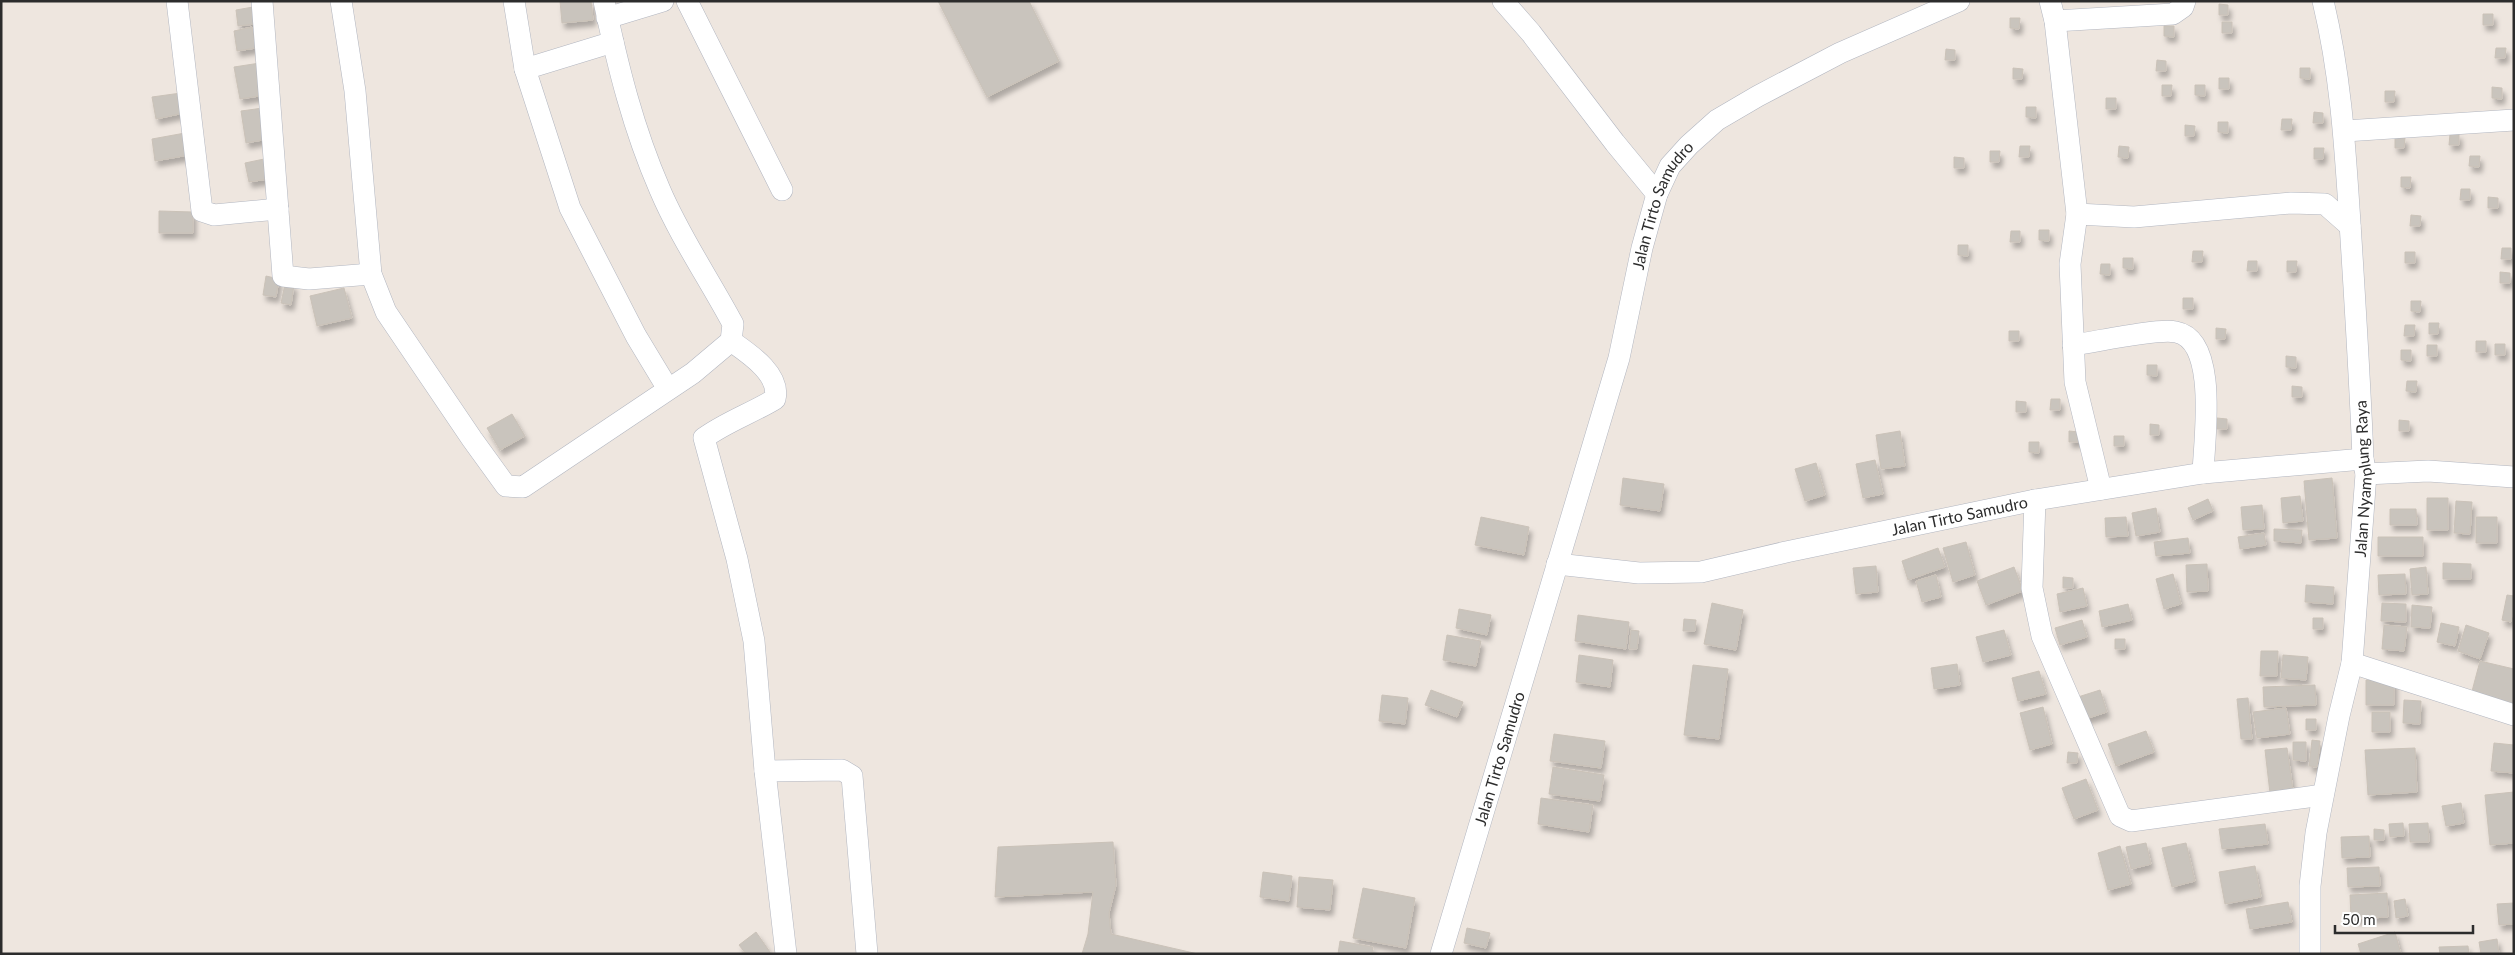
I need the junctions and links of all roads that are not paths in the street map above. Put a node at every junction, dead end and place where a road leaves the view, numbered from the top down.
1 (178, 1) edge
2 (262, 1) edge
3 (341, 1) edge
4 (514, 1) edge
5 (663, 1) edge
6 (687, 1) edge
7 (1503, 1) edge
8 (1959, 1) edge
9 (2185, 1) edge
10 (2323, 1) edge
11 (606, 9) edge
12 (2052, 11) edge
13 (613, 42) junction
14 (525, 69) junction
15 (2514, 120) edge
16 (2345, 131) junction
17 (2348, 188) junction
18 (782, 190) dead end
19 (1657, 194) junction
20 (2325, 204) junction
21 (278, 209) junction
22 (2077, 214) junction
23 (2350, 226) junction
24 (371, 274) junction
25 (731, 341) junction
26 (2074, 345) junction
27 (668, 389) junction
28 (2364, 466) junction
29 (2203, 473) junction
30 (2514, 477) edge
31 (2100, 489) junction
32 (2035, 500) junction
33 (1557, 564) junction
34 (2352, 663) junction
35 (2514, 715) edge
36 (765, 771) junction
37 (2323, 795) junction
38 (786, 954) edge
39 (867, 954) edge
40 (1441, 954) edge
41 (2310, 954) edge

1 - 21 street
2 - 21 street
3 - 24 street
4 - 14 street
5 - 11 street
6 - 18 street
7 - 19 street
8 - 19 street, Jalan Tirto Samudro
9 - 12 street
10 - 16 street, Jalan Nyamplung Raya
11 - 13 street
12 - 22 street
13 - 14 street
13 - 25 street
14 - 27 street
15 - 16 street
16 - 17 street, Jalan Nyamplung Raya
17 - 20 street
17 - 23 street, Jalan Nyamplung Raya
19 - 33 street, Jalan Tirto Samudro
20 - 22 street
20 - 23 street
21 - 24 street
22 - 26 street
23 - 28 street, Jalan Nyamplung Raya
24 - 27 street
25 - 27 street
25 - 36 street
26 - 29 street
26 - 31 street
28 - 29 street, Jalan Tirto Samudro
28 - 30 street, Jalan Tirto Samudro
28 - 34 street, Jalan Nyamplung Raya
29 - 31 street, Jalan Tirto Samudro
31 - 32 street, Jalan Tirto Samudro
32 - 33 street, Jalan Tirto Samudro
32 - 37 street
33 - 40 street, Jalan Tirto Samudro
34 - 35 street
34 - 37 street, Jalan Nyamplung Raya
36 - 38 street
36 - 39 street
37 - 41 street, Jalan Nyamplung Raya

